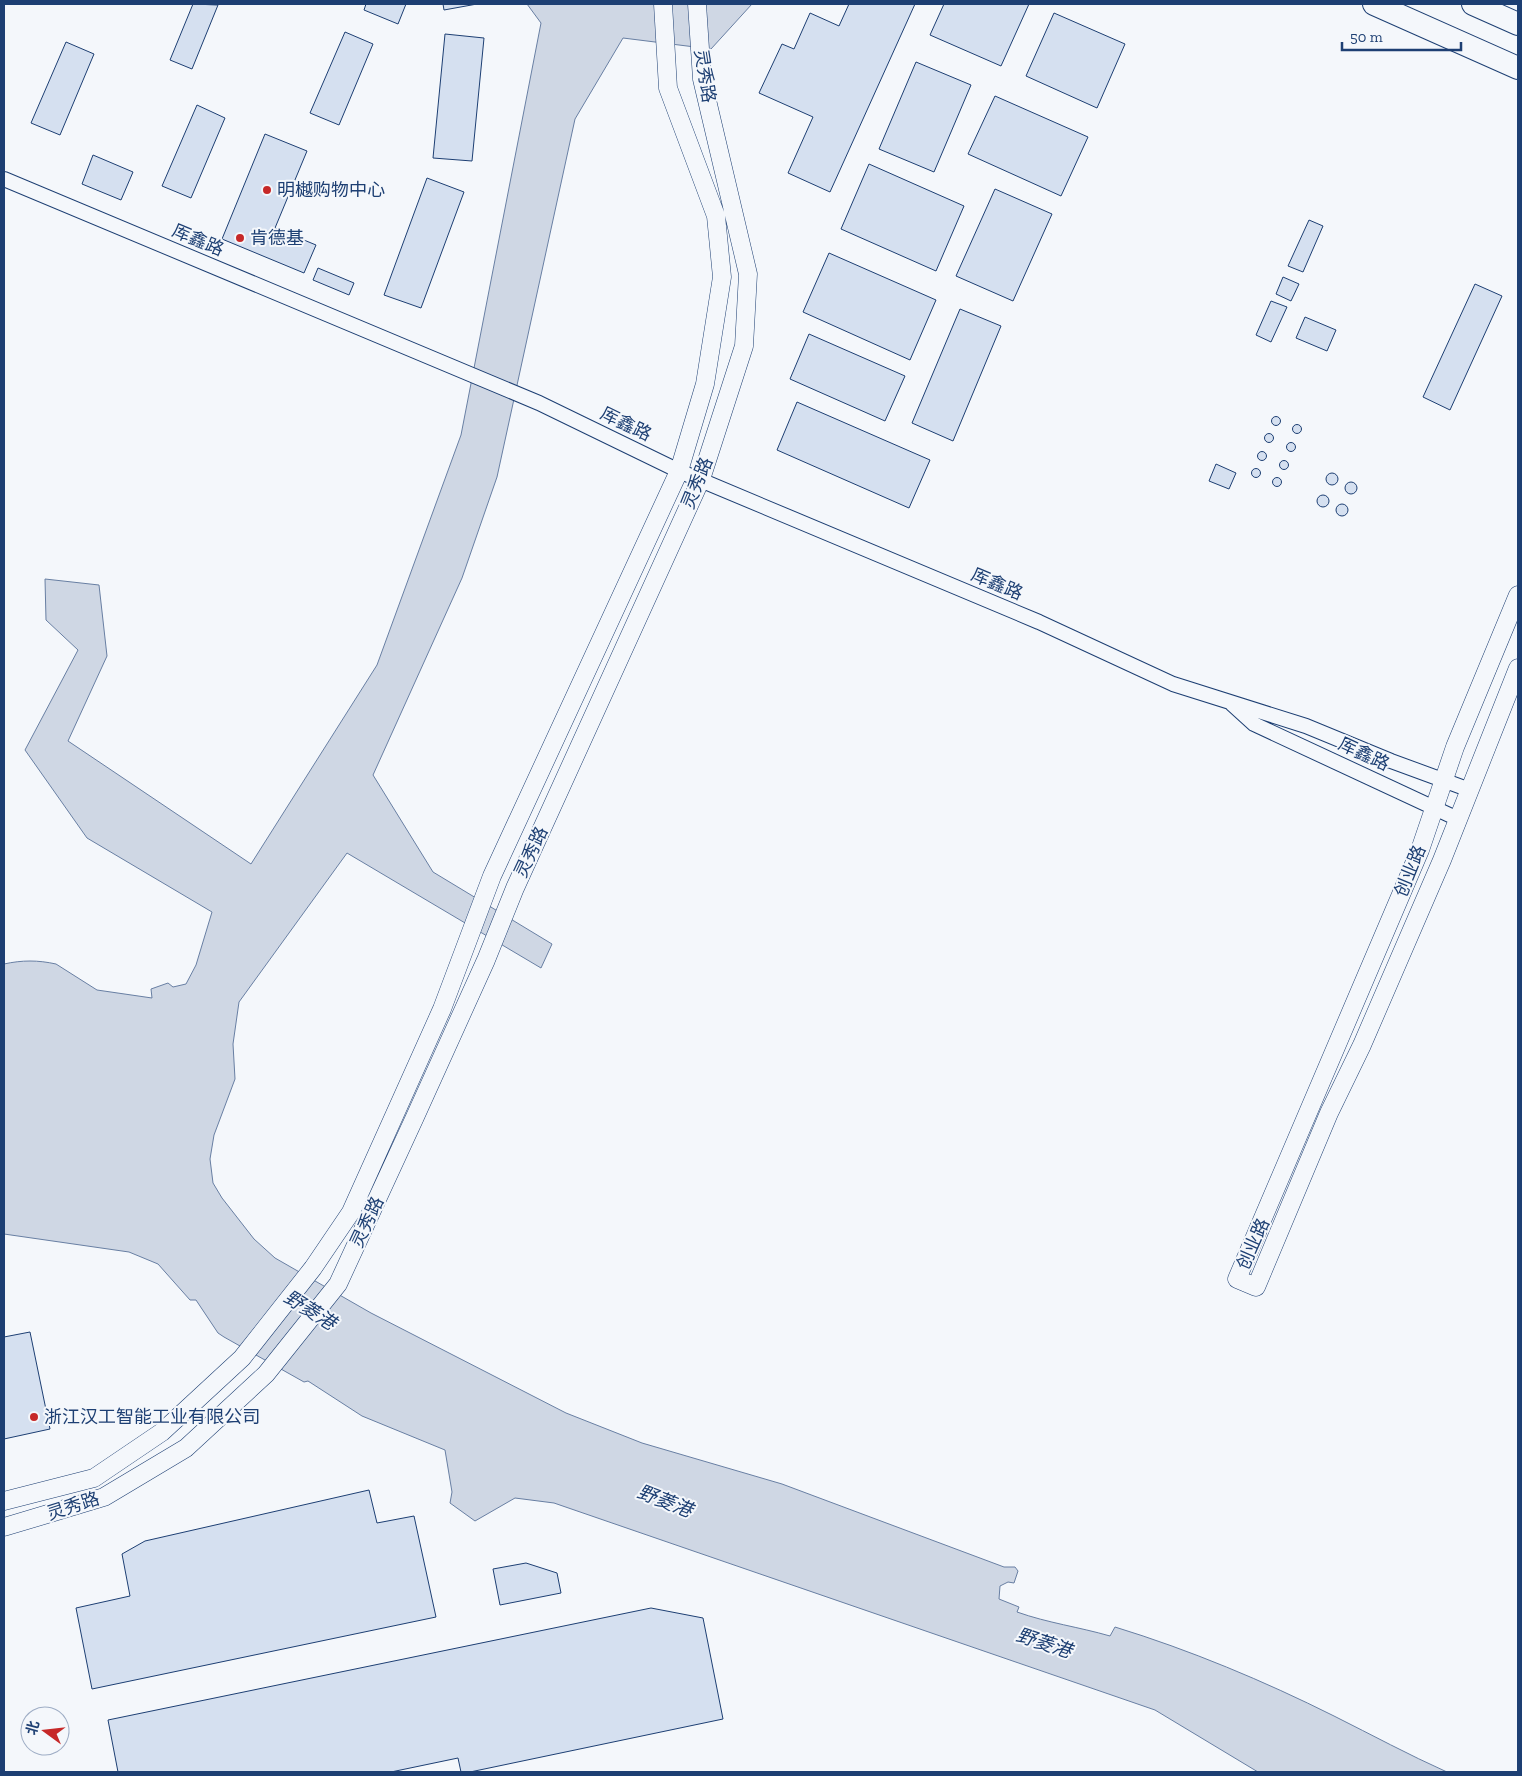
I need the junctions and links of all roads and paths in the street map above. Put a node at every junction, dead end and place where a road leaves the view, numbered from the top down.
1 (663, 4) edge
2 (697, 4) edge
3 (1374, 4) edge
4 (1472, 4) edge
5 (1518, 24) edge
6 (1518, 68) edge
7 (4, 179) edge
8 (679, 471) junction
9 (701, 479) junction
10 (1518, 595) edge
11 (1518, 668) edge
12 (1232, 704) junction
13 (1444, 779) junction
14 (1470, 790) junction
15 (1434, 807) junction
16 (1458, 818) junction
17 (4, 1501) edge
18 (4, 1528) edge

1 - 8 street, 灵秀路
2 - 9 street, 灵秀路
3 - 6 main road
4 - 5 main road
7 - 8 street, 厍鑫路
8 - 9 street, 厍鑫路
8 - 17 street, 灵秀路
9 - 12 street, 厍鑫路
9 - 18 street, 灵秀路
10 - 13 street, 创业路
11 - 14 street, 创业路
12 - 13 street, 厍鑫路
12 - 15 street, 厍鑫路
13 - 14 street, 厍鑫路
13 - 15 street, 创业路
14 - 16 street, 创业路
15 - 16 street, 厍鑫路
15 - 16 street, 创业路

